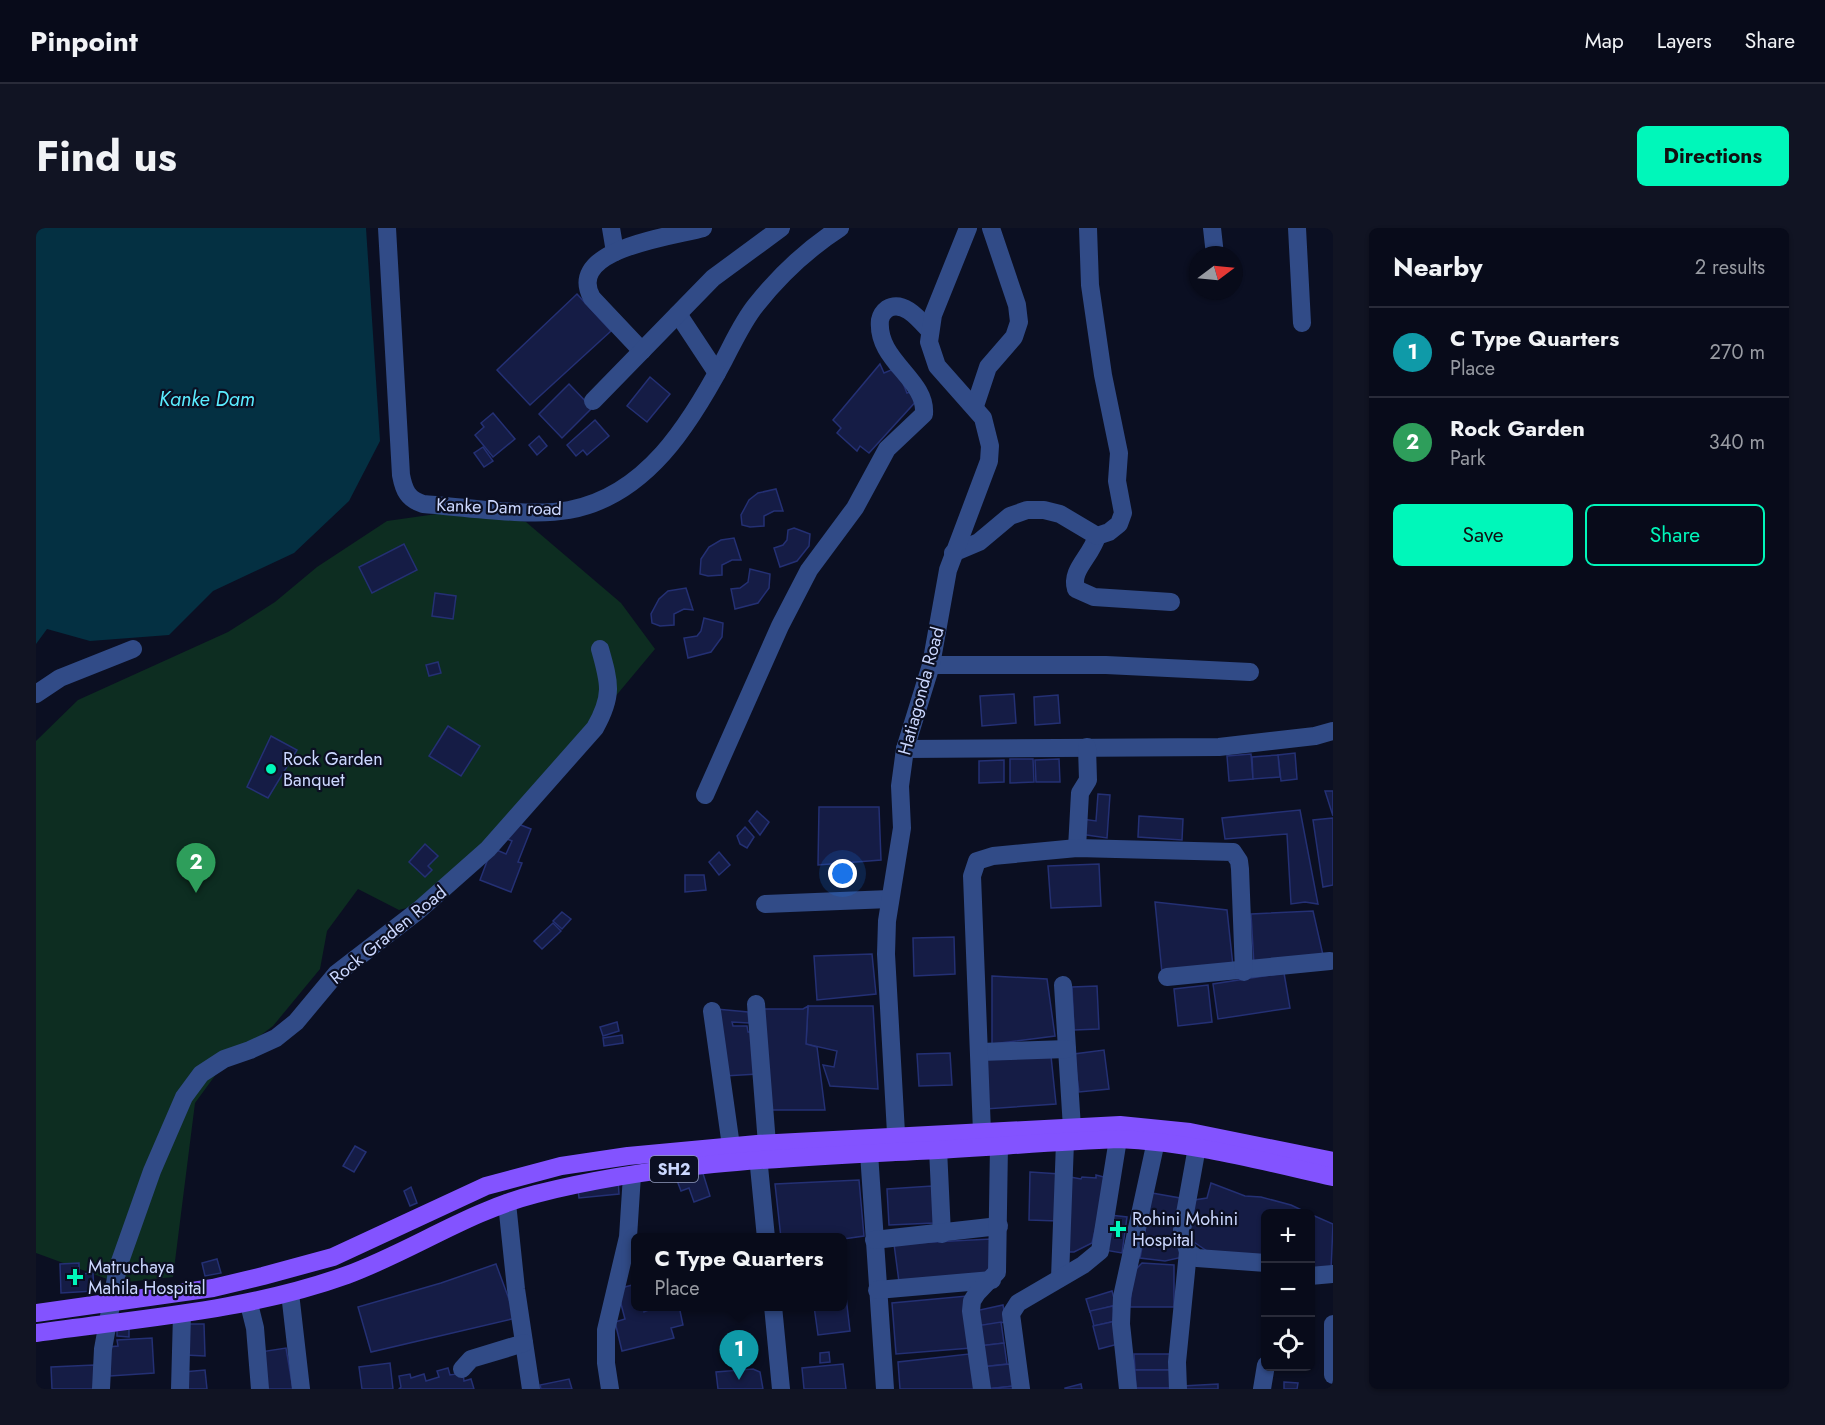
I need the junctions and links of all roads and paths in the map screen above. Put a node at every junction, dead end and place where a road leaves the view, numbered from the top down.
1 (387, 228) edge
2 (610, 228) edge
3 (703, 228) edge
4 (781, 228) edge
5 (840, 228) edge
6 (968, 228) edge
7 (991, 228) edge
8 (1088, 228) edge
9 (1212, 228) edge
10 (1297, 228) edge
11 (1214, 246) edge
12 (615, 252) junction
13 (678, 314) junction
14 (1302, 323) dead end
15 (929, 330) junction
16 (642, 351) junction
17 (717, 373) junction
18 (593, 401) dead end
19 (975, 406) junction
20 (1097, 536) junction
21 (953, 553) junction
22 (1171, 602) dead end
23 (600, 649) dead end
24 (133, 650) dead end
25 (931, 665) junction
26 (1250, 672) dead end
27 (36, 694) edge
28 (1333, 731) edge
29 (1087, 747) junction
30 (905, 749) junction
31 (705, 795) dead end
32 (1077, 848) junction
33 (890, 899) junction
34 (765, 904) dead end
35 (1330, 961) dead end
36 (1244, 972) junction
37 (1167, 976) dead end
38 (1063, 985) dead end
39 (756, 1004) dead end
40 (712, 1011) dead end
41 (1067, 1049) junction
42 (980, 1052) junction
43 (982, 1132) junction
44 (1068, 1135) junction
45 (1118, 1138) junction
46 (1156, 1141) junction
47 (897, 1144) junction
48 (999, 1145) junction
49 (731, 1146) junction
50 (1197, 1147) junction
51 (761, 1149) junction
52 (938, 1149) junction
53 (869, 1153) junction
54 (1333, 1161) edge
55 (632, 1175) junction
56 (1333, 1177) edge
57 (507, 1203) junction
58 (999, 1226) junction
59 (766, 1233) edge
60 (942, 1234) junction
61 (874, 1240) junction
62 (1188, 1252) junction
63 (1261, 1263) edge
64 (1333, 1274) edge
65 (1315, 1276) edge
66 (1060, 1278) junction
67 (992, 1280) junction
68 (877, 1290) junction
69 (290, 1293) junction
70 (110, 1304) junction
71 (249, 1304) junction
72 (773, 1311) edge
73 (36, 1312) edge
74 (182, 1314) junction
75 (108, 1323) junction
76 (1333, 1324) edge
77 (36, 1333) edge
78 (524, 1343) junction
79 (462, 1369) dead end
80 (1265, 1371) edge
81 (1333, 1375) edge
82 (101, 1389) edge
83 (180, 1389) edge
84 (260, 1389) edge
85 (301, 1389) edge
86 (531, 1389) edge
87 (610, 1389) edge
88 (781, 1389) edge
89 (885, 1389) edge
90 (982, 1389) edge
91 (1021, 1389) edge
92 (1128, 1389) edge
93 (1178, 1389) edge
94 (1262, 1389) edge

1 - 17 street, Kanke Dam road
2 - 12 street
3 - 12 street
4 - 13 street
5 - 17 street, Kanke Dam road
6 - 15 street
7 - 19 street
8 - 20 street
9 - 11 street
10 - 14 street
12 - 16 street
13 - 16 street
13 - 17 street
15 - 19 street, Hatiagonda Road
15 - 31 street
16 - 18 street
19 - 21 street, Hatiagonda Road
20 - 21 street
20 - 22 street
21 - 25 street, Hatiagonda Road
23 - 70 street, Rock Graden Road
24 - 27 street
25 - 26 street
25 - 30 street, Hatiagonda Road
28 - 29 street
29 - 30 street
29 - 32 street
30 - 33 street, Hatiagonda Road
32 - 36 street
32 - 42 street
33 - 34 street
33 - 47 street, Hatiagonda Road
35 - 36 street
36 - 37 street
38 - 41 street
39 - 51 street
40 - 49 street
41 - 42 street
41 - 44 street
42 - 43 street
43 - 44 main road, SH2
43 - 47 main road, SH2
44 - 45 main road, SH2
44 - 48 main road, SH2
44 - 54 main road, SH2
44 - 66 street
45 - 46 main road, SH2
45 - 66 street
46 - 50 main road, SH2
46 - 92 street
47 - 51 main road, SH2
47 - 52 main road, SH2
47 - 53 main road, SH2
48 - 52 main road, SH2
48 - 58 street
49 - 51 main road, SH2
49 - 70 main road, SH2
50 - 56 main road, SH2
50 - 62 street
51 - 53 main road, SH2
51 - 55 main road, SH2
51 - 59 street
52 - 60 street
53 - 61 street
55 - 57 main road, SH2
55 - 87 street
57 - 69 main road, SH2
57 - 78 street
58 - 60 street
58 - 67 street
60 - 61 street
61 - 68 street
62 - 63 street
62 - 93 street
64 - 65 street
66 - 91 street
67 - 68 street
67 - 90 street
68 - 89 street
69 - 71 main road, SH2
69 - 85 street
70 - 73 main road, SH2
70 - 75 street, Rock Graden Road
71 - 74 main road, SH2
71 - 84 street
72 - 88 street
74 - 75 main road, SH2
74 - 83 street
75 - 77 main road, SH2
75 - 82 street, Rock Graden Road
76 - 81 street
78 - 79 street
78 - 86 street
80 - 94 street

